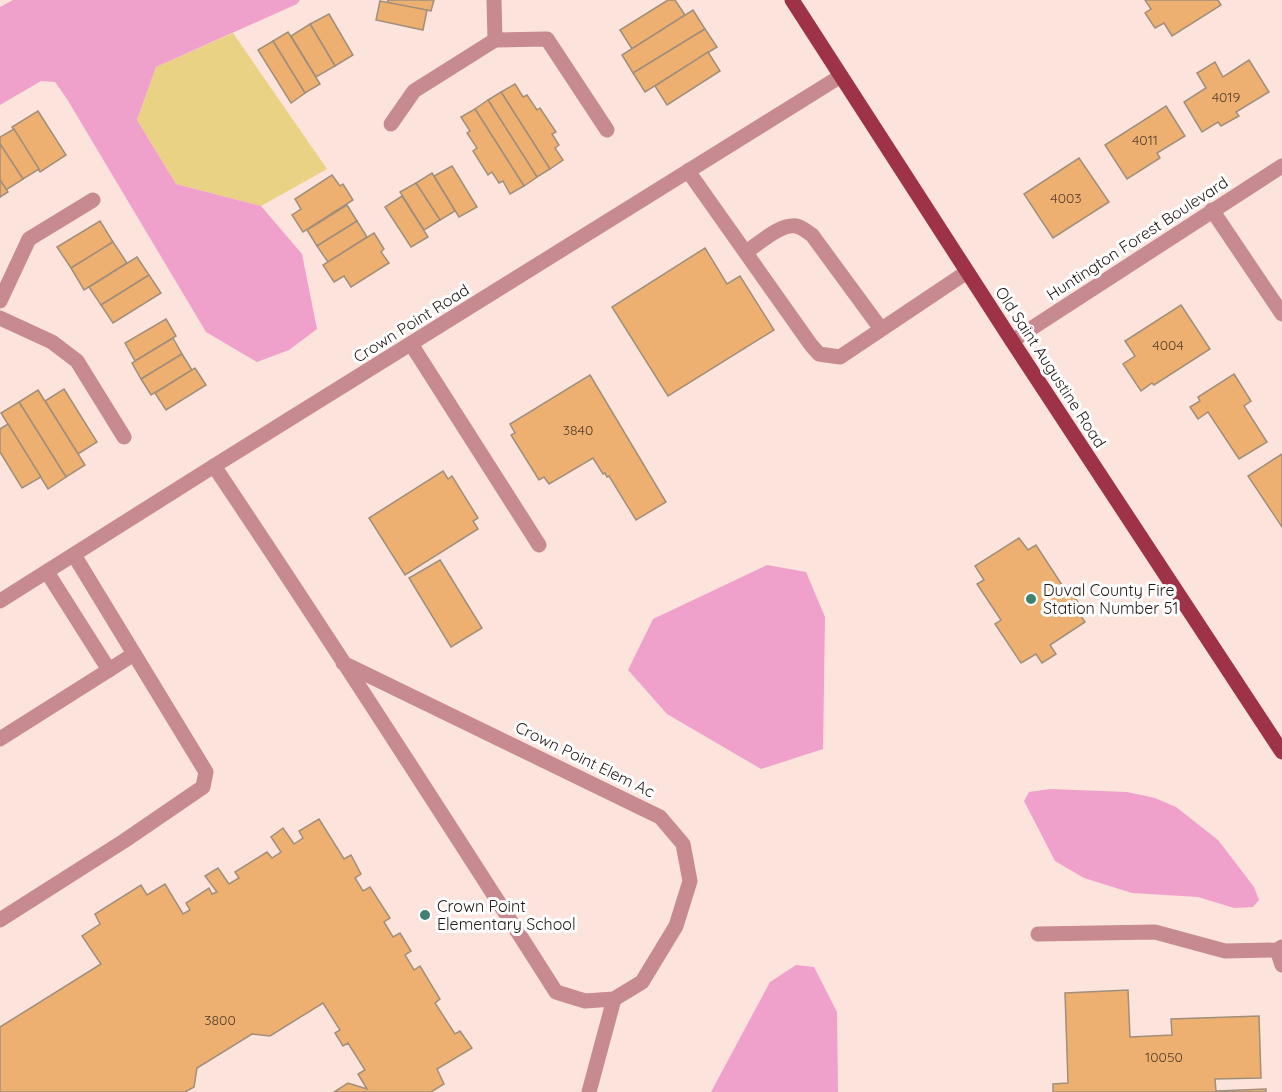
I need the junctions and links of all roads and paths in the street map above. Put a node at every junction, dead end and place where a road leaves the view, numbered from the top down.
1 (494, 0) edge
2 (792, 0) edge
3 (495, 40) junction
4 (841, 76) junction
5 (390, 124) dead end
6 (607, 130) dead end
7 (1282, 166) edge
8 (688, 171) junction
9 (93, 200) dead end
10 (1212, 210) junction
11 (746, 252) junction
12 (967, 272) junction
13 (0, 301) edge
14 (1282, 314) edge
15 (0, 318) edge
16 (881, 329) junction
17 (1012, 341) junction
18 (411, 344) junction
19 (124, 436) dead end
20 (214, 466) junction
21 (539, 545) dead end
22 (74, 555) junction
23 (47, 572) junction
24 (0, 602) edge
25 (134, 654) junction
26 (343, 663) junction
27 (109, 670) junction
28 (0, 739) edge
29 (1282, 752) edge
30 (0, 920) edge
31 (1038, 934) dead end
32 (1280, 954) edge
33 (614, 999) junction
34 (589, 1092) edge

1 - 3 street
2 - 4 main road, Old Saint Augustine Road
3 - 5 street
3 - 6 street
4 - 8 street, Crown Point Road
4 - 12 main road, Old Saint Augustine Road
7 - 10 street, Huntington Forest Boulevard
8 - 11 street
8 - 18 street, Crown Point Road
9 - 13 street
10 - 14 street
10 - 17 street, Huntington Forest Boulevard
11 - 16 street
11 - 16 street
12 - 16 street
12 - 17 main road, Old Saint Augustine Road
15 - 19 street
17 - 29 main road, Old Saint Augustine Road
18 - 20 street, Crown Point Road
18 - 21 street
20 - 22 street, Crown Point Road
20 - 26 street, Crown Point Elem Ac
22 - 23 street, Crown Point Road
22 - 25 street
23 - 24 street, Crown Point Road
23 - 27 street
25 - 27 street
25 - 30 street
26 - 33 street, Crown Point Elem Ac
26 - 33 street, Crown Point Elem Ac
27 - 28 street
31 - 32 street
33 - 34 street

